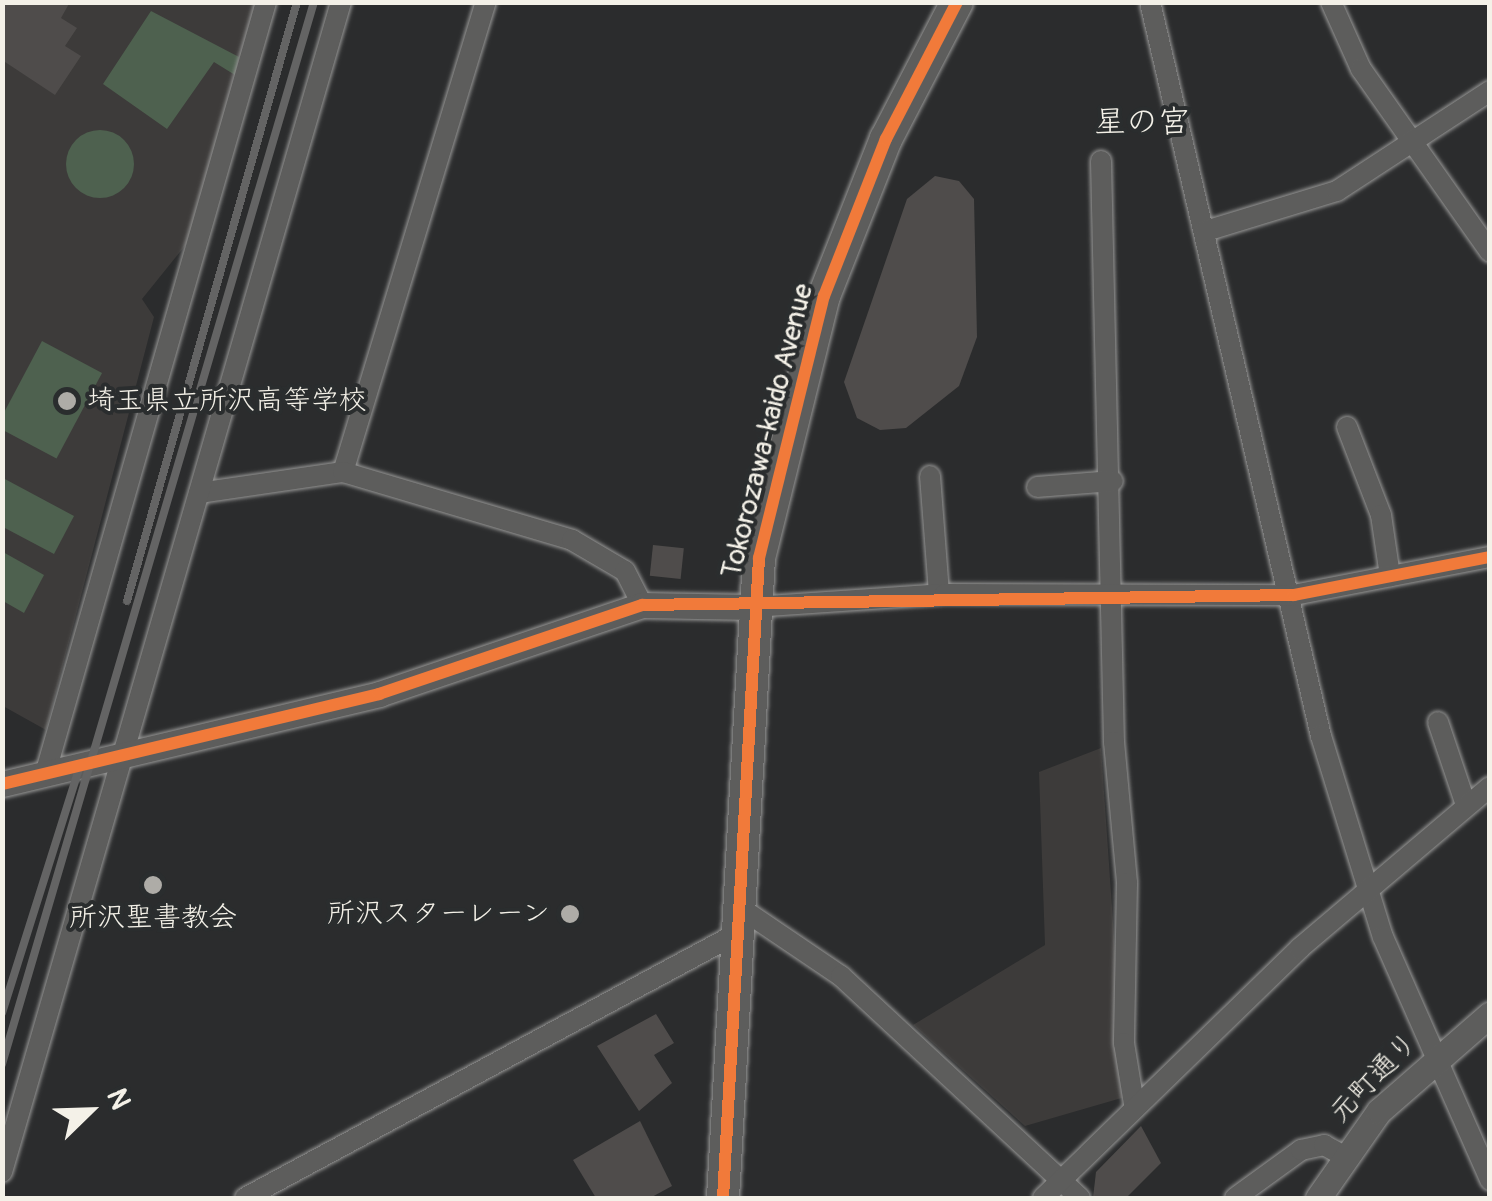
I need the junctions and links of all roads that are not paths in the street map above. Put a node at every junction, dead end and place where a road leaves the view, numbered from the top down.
1 (266, 2) edge
2 (340, 2) edge
3 (486, 2) edge
4 (957, 2) edge
5 (1150, 2) edge
6 (1330, 2) edge
7 (1490, 91) edge
8 (1413, 148) junction
9 (1101, 160) dead end
10 (1206, 231) junction
11 (1490, 252) edge
12 (1347, 427) dead end
13 (344, 472) junction
14 (930, 476) dead end
15 (1113, 482) junction
16 (1037, 487) dead end
17 (199, 492) junction
18 (1490, 557) edge
19 (1390, 576) junction
20 (1117, 591) junction
21 (939, 594) junction
22 (1294, 595) junction
23 (642, 604) junction
24 (753, 607) junction
25 (1438, 722) dead end
26 (125, 748) junction
27 (46, 771) junction
28 (2, 784) edge
29 (1490, 787) edge
30 (1466, 805) junction
31 (1368, 888) junction
32 (736, 920) junction
33 (1490, 1014) edge
34 (1435, 1057) junction
35 (1134, 1104) junction
36 (1342, 1155) junction
37 (2, 1172) edge
38 (1063, 1176) junction
39 (1490, 1180) edge
40 (244, 1198) edge
41 (723, 1198) edge
42 (1043, 1198) edge
43 (1080, 1198) edge
44 (1235, 1198) edge
45 (1318, 1198) edge

1 - 27 street
2 - 17 street
3 - 13 street
4 - 24 main road, Tokorozawa-kaido Avenue
5 - 10 street
6 - 8 street
7 - 8 street
8 - 10 street
8 - 11 street
9 - 15 street
10 - 22 street
12 - 19 street
13 - 17 street
13 - 23 street
14 - 21 street
15 - 16 street
15 - 20 street
17 - 26 street
18 - 19 street
19 - 22 street
20 - 21 street
20 - 22 street
20 - 35 street
21 - 24 street
22 - 31 street
23 - 24 street
23 - 26 street
24 - 32 main road, Tokorozawa-kaido Avenue
25 - 30 street
26 - 27 street
26 - 37 street
27 - 28 street
29 - 30 street
30 - 31 street
31 - 34 street
31 - 35 street
32 - 38 street
32 - 40 street
32 - 41 main road, Tokorozawa-kaido Avenue
33 - 34 street, 元町通り
34 - 36 street, 元町通り
34 - 39 street
35 - 38 street
36 - 44 street
36 - 45 street, 元町通り
38 - 42 street
38 - 43 street

